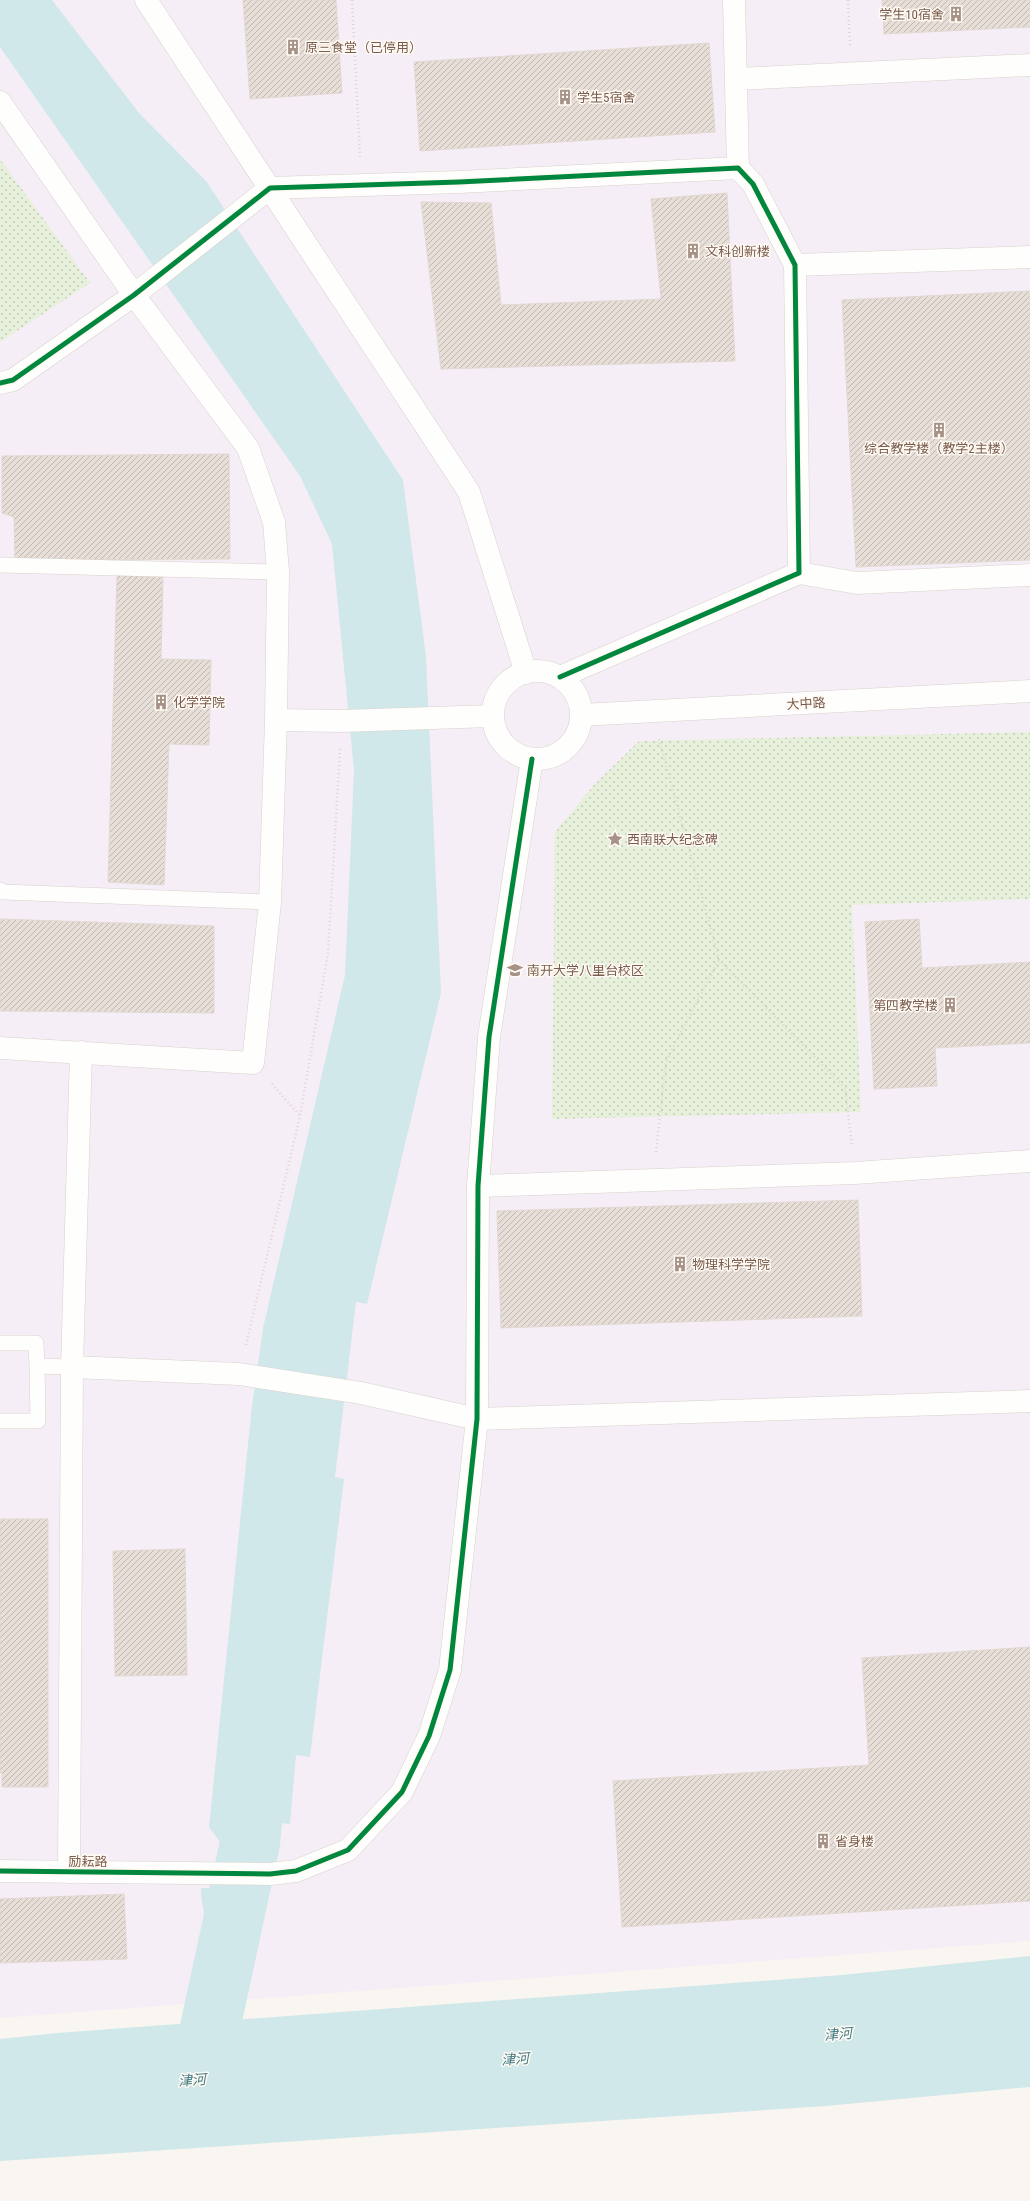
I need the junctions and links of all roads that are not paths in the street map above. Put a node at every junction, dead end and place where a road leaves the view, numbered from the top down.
1 (146, 0) edge
2 (734, 0) edge
3 (1030, 65) edge
4 (736, 79) junction
5 (0, 102) edge
6 (738, 168) junction
7 (270, 188) junction
8 (1030, 257) edge
9 (795, 265) junction
10 (134, 295) junction
11 (0, 383) edge
12 (0, 566) edge
13 (278, 572) junction
14 (799, 573) junction
15 (1030, 575) edge
16 (526, 672) junction
17 (560, 678) junction
18 (1030, 691) edge
19 (581, 715) junction
20 (492, 716) junction
21 (276, 720) junction
22 (532, 759) junction
23 (0, 890) edge
24 (270, 902) junction
25 (0, 1048) edge
26 (81, 1052) junction
27 (1030, 1161) edge
28 (478, 1186) junction
29 (0, 1343) edge
30 (37, 1366) junction
31 (72, 1368) junction
32 (1030, 1401) edge
33 (477, 1419) junction
34 (0, 1421) edge
35 (0, 1872) edge
36 (70, 1872) junction

1 - 7 street
2 - 4 street
3 - 4 street
4 - 6 street
5 - 10 street
6 - 7 street
6 - 9 street
7 - 10 street
7 - 16 street
8 - 9 street
9 - 14 street
10 - 11 street
10 - 13 street
12 - 13 lane
13 - 21 street
14 - 15 street
14 - 17 street
16 - 17 street
16 - 20 street
17 - 19 street
18 - 19 street, 大中路
19 - 22 street
20 - 21 street
20 - 22 street
21 - 24 street
22 - 28 street, 励耘路
23 - 24 lane
24 - 26 street
25 - 26 street
26 - 31 street
27 - 28 street
28 - 33 street, 励耘路
29 - 30 lane
30 - 31 lane
30 - 34 lane
31 - 33 street
31 - 36 street
32 - 33 street
33 - 36 street, 励耘路
35 - 36 street, 励耘路

